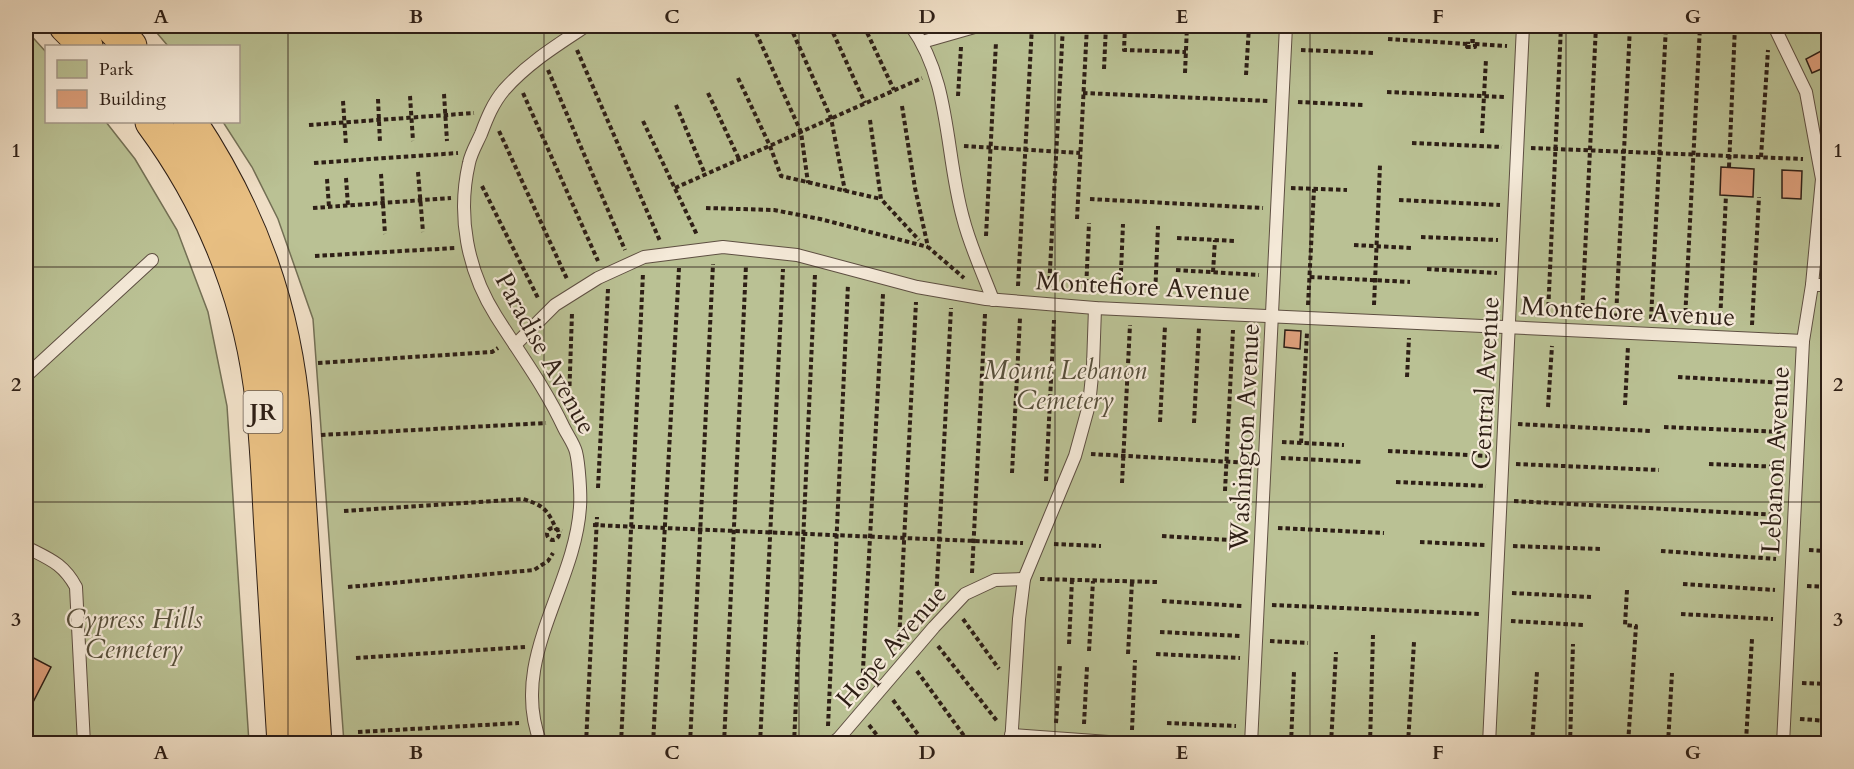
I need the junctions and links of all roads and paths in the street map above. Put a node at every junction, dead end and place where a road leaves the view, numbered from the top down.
1 (66, 26) edge
2 (111, 26) edge
3 (586, 26) edge
4 (753, 26) edge
5 (790, 26) edge
6 (830, 26) edge
7 (864, 26) edge
8 (911, 26) edge
9 (978, 26) edge
10 (1032, 26) edge
11 (1063, 26) edge
12 (1087, 26) edge
13 (1106, 26) edge
14 (1125, 26) edge
15 (1187, 26) edge
16 (1249, 26) edge
17 (1286, 26) edge
18 (1523, 26) edge
19 (1561, 26) edge
20 (1596, 26) edge
21 (1630, 26) edge
22 (1666, 26) edge
23 (1700, 26) edge
24 (1735, 26) edge
25 (1774, 26) edge
26 (1819, 26) edge
27 (962, 31) junction
28 (571, 35) junction
29 (1388, 39) dead end
30 (922, 42) junction
31 (996, 42) dead end
32 (1828, 43) edge
33 (85, 45) edge
34 (129, 45) edge
35 (1522, 46) junction
36 (1768, 48) dead end
37 (1285, 49) junction
38 (1186, 52) junction
39 (1375, 53) dead end
40 (541, 56) junction
41 (1486, 59) dead end
42 (1104, 69) dead end
43 (933, 72) junction
44 (1185, 73) dead end
45 (1246, 75) dead end
46 (517, 78) junction
47 (738, 78) dead end
48 (894, 90) junction
49 (1387, 92) dead end
50 (708, 93) dead end
51 (1083, 93) junction
52 (444, 94) dead end
53 (410, 96) dead end
54 (958, 96) dead end
55 (1484, 96) junction
56 (1520, 98) junction
57 (378, 99) dead end
58 (343, 100) dead end
59 (1283, 101) junction
60 (865, 103) junction
61 (676, 105) dead end
62 (1363, 105) dead end
63 (902, 106) dead end
64 (490, 111) junction
65 (446, 117) junction
66 (831, 118) junction
67 (411, 119) junction
68 (870, 120) dead end
69 (379, 121) junction
70 (643, 121) dead end
71 (153, 123) edge
72 (191, 123) edge
73 (345, 123) junction
74 (309, 125) dead end
75 (801, 132) junction
76 (1482, 133) dead end
77 (413, 141) dead end
78 (447, 141) dead end
79 (380, 143) dead end
80 (1412, 143) dead end
81 (346, 145) dead end
82 (770, 146) junction
83 (948, 146) junction
84 (991, 148) junction
85 (1517, 148) junction
86 (1556, 148) junction
87 (1025, 150) junction
88 (1590, 150) junction
89 (1056, 152) junction
90 (1624, 152) junction
91 (1080, 153) junction
92 (1659, 153) junction
93 (1693, 154) junction
94 (1729, 156) junction
95 (471, 157) junction
96 (1761, 158) junction
97 (739, 159) junction
98 (1818, 160) junction
99 (314, 163) dead end
100 (1380, 165) dead end
101 (1729, 167) dead end
102 (418, 172) dead end
103 (381, 174) dead end
104 (705, 174) junction
105 (346, 178) dead end
106 (327, 179) dead end
107 (1825, 179) edge
108 (808, 183) junction
109 (1279, 187) junction
110 (675, 188) junction
111 (1347, 190) dead end
112 (845, 191) junction
113 (1726, 195) dead end
114 (464, 197) junction
115 (1759, 197) dead end
116 (881, 199) junction
117 (1090, 199) dead end
118 (1399, 200) dead end
119 (421, 201) junction
120 (383, 203) junction
121 (348, 206) junction
122 (1515, 206) junction
123 (329, 207) junction
124 (313, 208) dead end
125 (706, 208) dead end
126 (1277, 209) junction
127 (1077, 219) dead end
128 (1089, 223) dead end
129 (1123, 224) dead end
130 (1158, 226) dead end
131 (423, 232) dead end
132 (385, 234) dead end
133 (1420, 237) dead end
134 (926, 238) junction
135 (1177, 238) dead end
136 (1215, 240) junction
137 (1236, 241) dead end
138 (1514, 241) junction
139 (919, 243) junction
140 (1354, 245) dead end
141 (1377, 246) junction
142 (467, 247) junction
143 (928, 247) junction
144 (1412, 248) dead end
145 (709, 249) junction
146 (747, 249) junction
147 (680, 252) junction
148 (784, 253) junction
149 (666, 254) junction
150 (315, 256) dead end
151 (644, 257) junction
152 (152, 260) dead end
153 (816, 260) junction
154 (631, 263) junction
155 (849, 268) junction
156 (1426, 269) dead end
157 (1176, 270) dead end
158 (1213, 272) junction
159 (958, 273) dead end
160 (1512, 273) junction
161 (604, 275) junction
162 (984, 276) junction
163 (1274, 276) junction
164 (1310, 277) dead end
165 (884, 278) junction
166 (1375, 280) junction
167 (1410, 282) dead end
168 (1812, 285) junction
169 (1828, 285) edge
170 (917, 286) junction
171 (952, 293) junction
172 (573, 294) junction
173 (989, 299) junction
174 (1019, 302) junction
175 (1051, 304) junction
176 (1090, 307) junction
177 (1125, 309) junction
178 (1160, 310) junction
179 (1200, 312) junction
180 (546, 314) junction
181 (1234, 314) junction
182 (1272, 315) junction
183 (1374, 321) junction
184 (1410, 323) junction
185 (1510, 328) junction
186 (1550, 330) junction
187 (1581, 331) junction
188 (1622, 333) junction
189 (1651, 334) junction
190 (1685, 336) junction
191 (1719, 338) junction
192 (1751, 339) junction
193 (1803, 341) junction
194 (514, 342) junction
195 (318, 363) dead end
196 (26, 376) edge
197 (1678, 376) dead end
198 (1407, 377) dead end
199 (1801, 384) junction
200 (1625, 405) dead end
201 (1548, 407) dead end
202 (1160, 422) dead end
203 (562, 423) junction
204 (1194, 423) dead end
205 (1505, 424) junction
206 (1664, 427) dead end
207 (1651, 431) dead end
208 (1798, 433) junction
209 (321, 435) dead end
210 (568, 435) junction
211 (1266, 442) junction
212 (1344, 445) dead end
213 (1388, 451) dead end
214 (1075, 454) junction
215 (1123, 456) junction
216 (1503, 460) junction
217 (1265, 461) junction
218 (1227, 462) junction
219 (1364, 462) dead end
220 (1709, 464) dead end
221 (1797, 468) junction
222 (1659, 470) dead end
223 (1012, 473) dead end
224 (1396, 482) dead end
225 (1122, 483) dead end
226 (1046, 484) dead end
227 (1502, 486) junction
228 (1225, 491) dead end
229 (1501, 500) junction
230 (345, 511) dead end
231 (1795, 516) junction
232 (631, 526) junction
233 (1262, 527) junction
234 (664, 528) junction
235 (557, 529) junction
236 (700, 529) junction
237 (576, 530) junction
238 (734, 531) junction
239 (770, 532) junction
240 (1384, 533) dead end
241 (803, 534) junction
242 (836, 535) junction
243 (1162, 536) dead end
244 (870, 537) junction
245 (904, 538) junction
246 (556, 539) junction
247 (939, 540) junction
248 (974, 541) junction
249 (1261, 541) junction
250 (1420, 542) dead end
251 (1038, 544) junction
252 (1101, 546) dead end
253 (1499, 546) junction
254 (26, 547) edge
255 (1600, 549) dead end
256 (1661, 551) dead end
257 (1792, 560) junction
258 (1024, 579) junction
259 (1072, 580) junction
260 (1094, 580) junction
261 (1132, 582) junction
262 (1158, 582) dead end
263 (1683, 584) dead end
264 (348, 587) dead end
265 (1828, 587) edge
266 (1791, 588) junction
267 (1627, 590) dead end
268 (971, 592) junction
269 (1497, 592) junction
270 (1592, 597) dead end
271 (1162, 601) dead end
272 (1258, 606) junction
273 (953, 607) junction
274 (1828, 608) edge
275 (1681, 614) dead end
276 (1495, 618) junction
277 (1789, 620) junction
278 (1583, 625) dead end
279 (932, 631) junction
280 (1160, 632) dead end
281 (1373, 635) dead end
282 (1257, 638) junction
283 (1752, 639) dead end
284 (1414, 642) dead end
285 (1308, 643) dead end
286 (1069, 644) dead end
287 (1573, 644) dead end
288 (538, 646) junction
289 (1089, 651) dead end
290 (1336, 651) dead end
291 (1128, 654) dead end
292 (1156, 654) dead end
293 (356, 657) dead end
294 (908, 658) junction
295 (1256, 659) junction
296 (1135, 660) dead end
297 (1060, 664) dead end
298 (1087, 668) dead end
299 (898, 670) junction
300 (1294, 671) dead end
301 (1537, 672) dead end
302 (1672, 674) dead end
303 (1786, 682) junction
304 (1827, 683) edge
305 (883, 687) junction
306 (1014, 689) junction
307 (861, 714) junction
308 (1784, 719) junction
309 (1828, 721) edge
310 (535, 722) junction
311 (1167, 723) dead end
312 (1252, 726) junction
313 (358, 732) dead end
314 (1705, 737) dead end
315 (829, 738) edge
316 (1055, 738) junction
317 (1011, 739) edge
318 (1083, 740) junction
319 (1748, 742) edge
320 (1131, 743) edge
321 (84, 744) edge
322 (284, 744) edge
323 (315, 744) edge
324 (541, 744) edge
325 (621, 744) edge
326 (653, 744) edge
327 (690, 744) edge
328 (724, 744) edge
329 (760, 744) edge
330 (794, 744) edge
331 (884, 744) edge
332 (925, 744) edge
333 (970, 744) edge
334 (1136, 744) edge
335 (1251, 744) edge
336 (1291, 744) edge
337 (1331, 744) edge
338 (1370, 744) edge
339 (1408, 744) edge
340 (1489, 744) edge
341 (1532, 744) edge
342 (1570, 744) edge
343 (1628, 744) edge
344 (1668, 744) edge
345 (1783, 744) edge

1 - 33 highway
2 - 34 highway
3 - 28 lane, Paradise Avenue
4 - 75 path
5 - 66 path
6 - 60 path
7 - 48 path
8 - 30 lane
9 - 27 lane
10 - 87 path
11 - 89 path
12 - 51 path
13 - 42 path
14 - 38 path
15 - 38 path
16 - 45 path
17 - 37 lane, Washington Avenue
18 - 35 lane, Central Avenue
19 - 86 path
20 - 88 path
21 - 90 path
22 - 92 path
23 - 93 path
24 - 94 path
25 - 98 lane, Lebanon Avenue
26 - 32 path
27 - 30 lane
27 - 54 path
28 - 40 lane, Paradise Avenue
28 - 149 path
29 - 35 path
30 - 43 lane
31 - 84 path
35 - 56 lane, Central Avenue
36 - 96 path
37 - 39 path
37 - 59 lane, Washington Avenue
38 - 44 path
40 - 46 lane, Paradise Avenue
40 - 154 path
41 - 55 path
43 - 48 path
43 - 83 lane
46 - 64 lane, Paradise Avenue
46 - 161 path
47 - 82 path
48 - 60 path
49 - 55 path
50 - 97 path
51 - 59 path
51 - 91 path
52 - 65 path
53 - 67 path
55 - 56 path
55 - 76 path
56 - 85 lane, Central Avenue
57 - 69 path
58 - 73 path
59 - 62 path
59 - 109 lane, Washington Avenue
60 - 66 path
61 - 104 path
63 - 134 path
64 - 65 path
64 - 95 lane, Paradise Avenue
64 - 172 path
65 - 67 path
65 - 78 path
66 - 75 path
66 - 112 path
67 - 69 path
67 - 77 path
68 - 116 path
69 - 73 path
69 - 79 path
70 - 110 path
71 - 322 highway, JR
72 - 323 highway, JR
73 - 74 path
73 - 81 path
75 - 82 path
75 - 108 path
80 - 85 path
82 - 97 path
82 - 108 path
83 - 84 path
83 - 162 lane
84 - 87 path
84 - 162 path
85 - 86 path
85 - 122 lane, Central Avenue
86 - 88 path
86 - 186 path
87 - 89 path
87 - 174 path
88 - 90 path
88 - 187 path
89 - 91 path
89 - 175 path
90 - 92 path
90 - 188 path
91 - 127 path
92 - 93 path
92 - 189 path
93 - 94 path
93 - 190 path
94 - 96 path
94 - 101 path
95 - 99 path
95 - 114 lane, Paradise Avenue
95 - 180 path
96 - 98 path
97 - 104 path
98 - 107 lane, Lebanon Avenue
100 - 141 path
102 - 119 path
103 - 120 path
104 - 110 path
105 - 121 path
106 - 123 path
107 - 168 lane, Lebanon Avenue
108 - 112 path
109 - 111 path
109 - 126 lane, Washington Avenue
110 - 145 path
112 - 116 path
113 - 191 path
114 - 119 path
114 - 142 lane, Paradise Avenue
115 - 192 path
116 - 139 path
117 - 126 path
118 - 122 path
119 - 120 path
119 - 131 path
120 - 121 path
120 - 132 path
121 - 123 path
122 - 138 lane, Central Avenue
123 - 124 path
125 - 139 path
126 - 163 lane, Washington Avenue
128 - 176 path
129 - 177 path
130 - 178 path
133 - 138 path
134 - 139 path
134 - 143 path
135 - 136 path
136 - 137 path
136 - 158 path
138 - 160 lane, Central Avenue
139 - 143 path
140 - 141 path
141 - 144 path
141 - 166 path
142 - 150 path
142 - 194 lane, Paradise Avenue
143 - 159 path
145 - 146 lane, Montefiore Avenue
145 - 147 lane, Montefiore Avenue
145 - 236 path
146 - 148 lane, Montefiore Avenue
146 - 238 path
147 - 149 lane, Montefiore Avenue
147 - 234 path
148 - 153 lane, Montefiore Avenue
148 - 239 path
149 - 151 lane, Montefiore Avenue
151 - 154 lane, Montefiore Avenue
151 - 232 path
152 - 196 lane
153 - 155 lane, Montefiore Avenue
153 - 241 path
154 - 161 lane, Montefiore Avenue
155 - 165 lane, Montefiore Avenue
155 - 242 path
156 - 160 path
157 - 158 path
158 - 163 path
160 - 185 lane, Central Avenue
161 - 172 lane, Montefiore Avenue
162 - 173 lane
163 - 182 lane, Washington Avenue
164 - 166 path
165 - 170 lane, Montefiore Avenue
165 - 244 path
166 - 167 path
166 - 183 path
168 - 169 lane
168 - 193 lane, Lebanon Avenue
170 - 171 lane, Montefiore Avenue
170 - 245 path
171 - 173 lane, Montefiore Avenue
171 - 247 path
172 - 180 lane, Montefiore Avenue
172 - 210 path
173 - 174 lane, Montefiore Avenue
173 - 248 path
174 - 175 lane, Montefiore Avenue
174 - 223 path
175 - 176 lane, Montefiore Avenue
175 - 226 path
176 - 177 lane, Montefiore Avenue
176 - 214 lane
177 - 178 lane, Montefiore Avenue
177 - 215 path
178 - 179 lane, Montefiore Avenue
178 - 202 path
179 - 181 lane, Montefiore Avenue
179 - 204 path
180 - 194 lane, Montefiore Avenue
181 - 182 lane, Montefiore Avenue
181 - 218 path
182 - 183 lane, Montefiore Avenue
182 - 211 lane, Washington Avenue
183 - 184 lane, Montefiore Avenue
184 - 185 lane, Montefiore Avenue
184 - 198 path
185 - 186 lane, Montefiore Avenue
185 - 205 lane, Central Avenue
186 - 187 lane, Montefiore Avenue
186 - 201 path
187 - 188 lane, Montefiore Avenue
188 - 189 lane, Montefiore Avenue
188 - 200 path
189 - 190 lane, Montefiore Avenue
190 - 191 lane, Montefiore Avenue
191 - 192 lane, Montefiore Avenue
192 - 193 lane, Montefiore Avenue
193 - 199 lane, Lebanon Avenue
194 - 195 path
194 - 203 lane, Paradise Avenue
197 - 199 path
199 - 208 lane, Lebanon Avenue
203 - 209 path
203 - 210 lane, Paradise Avenue
205 - 207 path
205 - 216 lane, Central Avenue
206 - 208 path
208 - 221 lane, Lebanon Avenue
210 - 237 lane, Paradise Avenue
211 - 212 path
211 - 217 lane, Washington Avenue
213 - 216 path
214 - 215 path
214 - 251 lane
215 - 218 path
215 - 225 path
216 - 222 path
216 - 227 lane, Central Avenue
217 - 218 path
217 - 219 path
217 - 233 lane, Washington Avenue
218 - 228 path
220 - 221 path
221 - 231 lane, Lebanon Avenue
224 - 227 path
227 - 229 lane, Central Avenue
229 - 231 path
229 - 253 lane, Central Avenue
230 - 235 path
231 - 257 lane, Lebanon Avenue
232 - 234 path
232 - 237 path
232 - 325 path
233 - 240 path
233 - 249 lane, Washington Avenue
234 - 236 path
234 - 326 path
235 - 237 path
235 - 246 path
235 - 246 path
236 - 238 path
236 - 327 path
237 - 246 path
237 - 288 lane, Paradise Avenue
238 - 239 path
238 - 328 path
239 - 241 path
239 - 329 path
241 - 242 path
241 - 330 path
242 - 244 path
242 - 315 path
243 - 249 path
244 - 245 path
244 - 307 path
245 - 247 path
245 - 299 path
246 - 264 path
247 - 248 path
247 - 279 path
248 - 251 path
248 - 268 path
249 - 272 lane, Washington Avenue
250 - 253 path
251 - 252 path
251 - 258 lane
253 - 255 path
253 - 269 lane, Central Avenue
254 - 321 lane
256 - 257 path
257 - 266 lane, Lebanon Avenue
258 - 259 path
258 - 268 lane, Hope Avenue
258 - 306 lane
259 - 260 path
259 - 286 path
260 - 261 path
260 - 289 path
261 - 262 path
261 - 291 path
263 - 266 path
265 - 266 path
266 - 277 lane, Lebanon Avenue
267 - 343 path
268 - 273 lane, Hope Avenue
269 - 270 path
269 - 276 lane, Central Avenue
271 - 272 path
272 - 276 path
272 - 282 lane, Washington Avenue
273 - 279 lane, Hope Avenue
273 - 306 path
274 - 304 path
275 - 277 path
276 - 278 path
276 - 340 lane, Central Avenue
277 - 303 lane, Lebanon Avenue
279 - 294 lane, Hope Avenue
279 - 317 path
280 - 282 path
281 - 338 path
282 - 285 path
282 - 295 lane, Washington Avenue
283 - 319 path
284 - 339 path
287 - 342 path
288 - 293 path
288 - 310 lane, Paradise Avenue
290 - 337 path
292 - 295 path
294 - 299 lane, Hope Avenue
294 - 333 path
295 - 312 lane, Washington Avenue
296 - 320 path
297 - 316 path
298 - 318 path
299 - 305 lane, Hope Avenue
300 - 336 path
301 - 341 path
302 - 344 path
303 - 304 path
303 - 308 lane, Lebanon Avenue
305 - 307 lane, Hope Avenue
305 - 332 path
306 - 317 lane
307 - 315 lane, Hope Avenue
307 - 331 path
308 - 309 path
308 - 345 lane, Lebanon Avenue
310 - 313 path
310 - 324 lane, Paradise Avenue
311 - 312 path
312 - 335 lane, Washington Avenue
314 - 319 path
316 - 317 lane
316 - 318 lane
318 - 320 lane
320 - 334 lane

